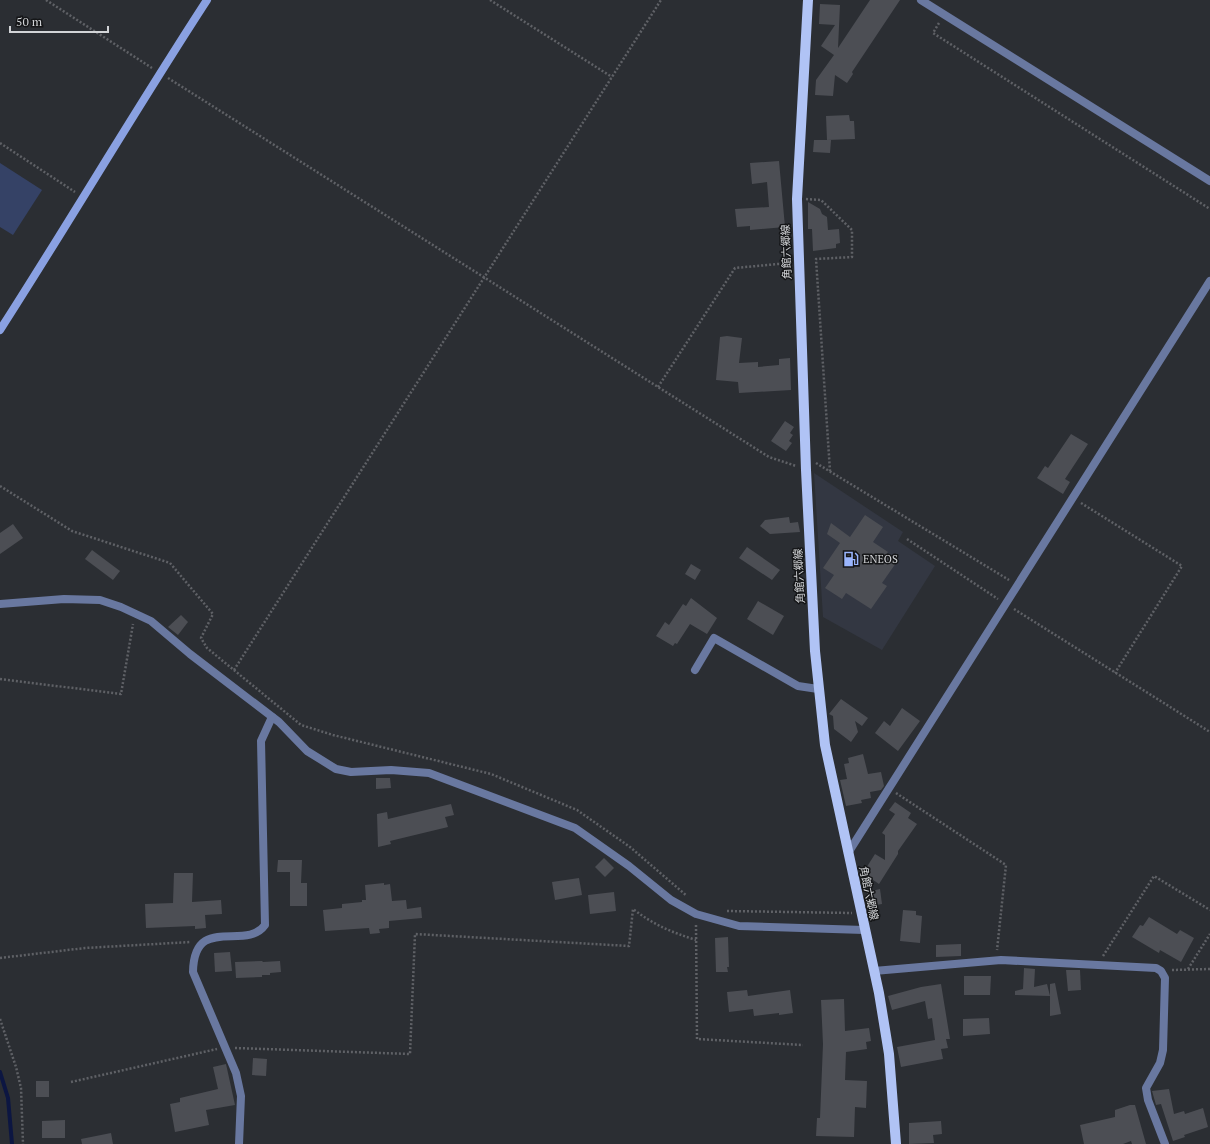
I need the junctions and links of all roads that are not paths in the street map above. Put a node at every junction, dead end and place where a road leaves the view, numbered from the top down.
1 (207, 0) edge
2 (808, 0) edge
3 (921, 0) edge
4 (1210, 182) edge
5 (1210, 281) edge
6 (0, 330) edge
7 (0, 604) edge
8 (695, 670) dead end
9 (818, 688) junction
10 (272, 717) junction
11 (848, 853) junction
12 (864, 930) junction
13 (874, 971) junction
14 (239, 1144) edge
15 (896, 1144) edge
16 (1165, 1144) edge

1 - 6 street
2 - 9 main road, 角館六郷線
3 - 4 street
5 - 11 street
7 - 10 street
8 - 9 street
9 - 11 main road, 角館六郷線
10 - 12 street
10 - 14 street
11 - 12 main road, 角館六郷線
12 - 13 main road, 角館六郷線
13 - 15 main road, 角館六郷線
13 - 16 street

